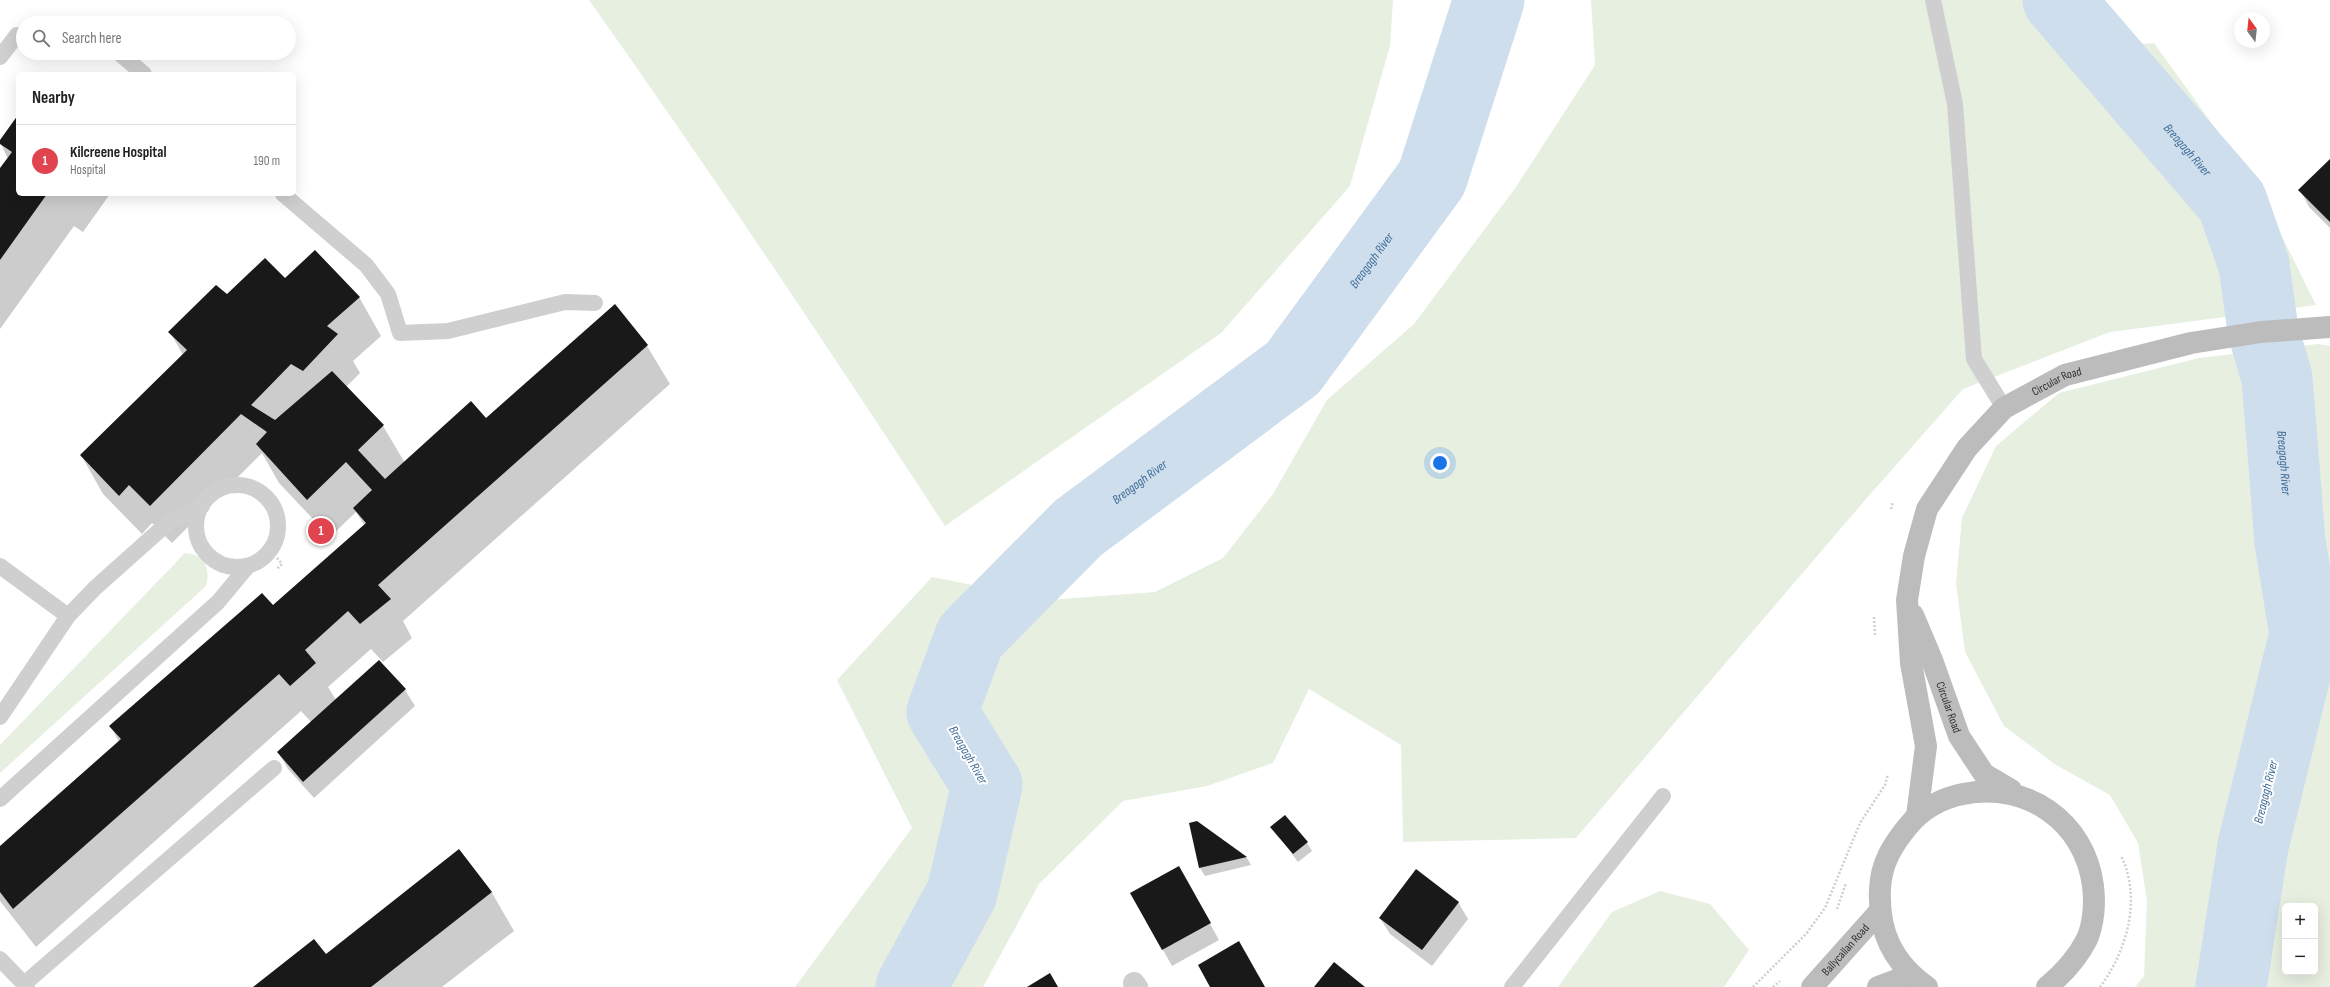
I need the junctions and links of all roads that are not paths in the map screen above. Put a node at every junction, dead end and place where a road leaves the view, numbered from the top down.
1 (1933, 0) edge
2 (16, 36) edge
3 (0, 58) edge
4 (127, 60) edge
5 (142, 72) edge
6 (285, 196) edge
7 (594, 303) dead end
8 (2322, 327) edge
9 (2004, 408) junction
10 (202, 506) junction
11 (0, 566) edge
12 (248, 566) junction
13 (1906, 600) junction
14 (68, 616) junction
15 (0, 717) edge
16 (274, 768) dead end
17 (2018, 795) junction
18 (1662, 796) dead end
19 (0, 800) edge
20 (1916, 816) junction
21 (1879, 912) junction
22 (0, 959) edge
23 (2067, 978) edge
24 (1918, 981) edge
25 (25, 986) edge
26 (1512, 987) edge
27 (1812, 987) edge
28 (1878, 987) edge
29 (2047, 987) edge

1 - 9 lane
2 - 3 lane
4 - 5 lane
6 - 7 lane
8 - 9 main road, Circular Road
9 - 13 main road, Circular Road
10 - 12 lane
10 - 12 lane
10 - 14 lane
11 - 14 lane
12 - 19 lane
13 - 17 main road, Circular Road
13 - 20 main road, Circular Road
14 - 15 lane
16 - 25 lane
17 - 20 main road, Circular Road
17 - 23 main road, Circular Road
18 - 26 lane
20 - 21 main road, Circular Road
21 - 24 main road, Circular Road
21 - 27 main road, Ballycallan Road
22 - 25 lane
23 - 29 main road, Circular Road
24 - 28 main road

